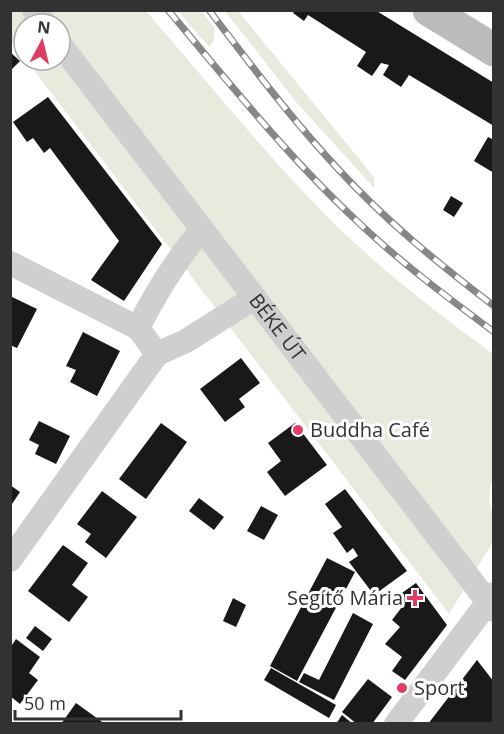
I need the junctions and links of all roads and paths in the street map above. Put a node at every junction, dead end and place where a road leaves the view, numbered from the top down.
1 (429, 10) edge
2 (494, 50) edge
3 (72, 60) edge
4 (202, 229) junction
5 (10, 263) edge
6 (254, 298) junction
7 (138, 328) junction
8 (157, 354) junction
9 (10, 560) edge
10 (492, 602) edge
11 (396, 723) edge

1 - 2 main road
3 - 4 street, BÉKE ÚT
4 - 6 street, BÉKE ÚT
4 - 7 street
5 - 7 street
6 - 8 street
6 - 10 street, BÉKE ÚT
7 - 8 street
8 - 9 street
10 - 11 street

